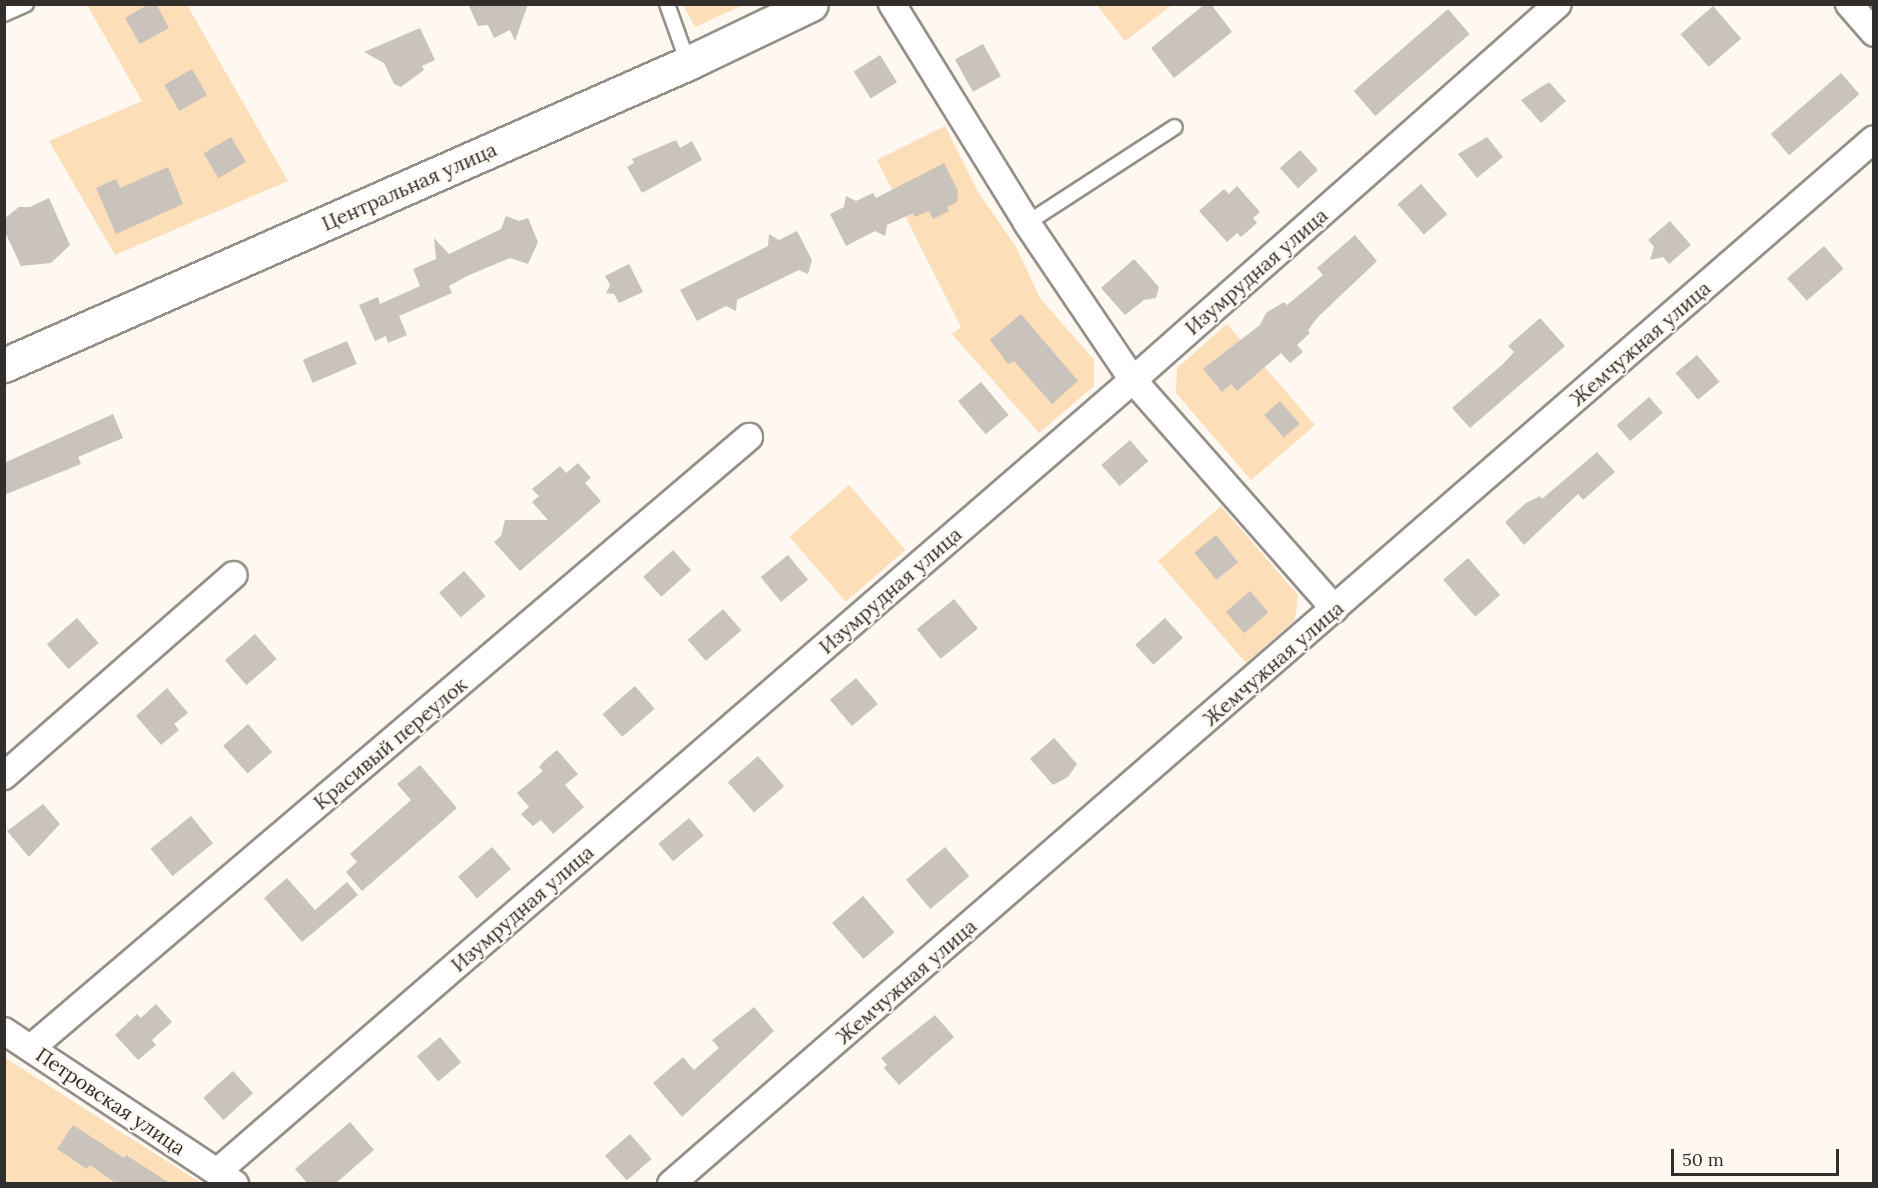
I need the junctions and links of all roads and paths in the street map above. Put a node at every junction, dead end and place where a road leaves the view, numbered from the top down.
1 (26, 4) edge
2 (667, 4) edge
3 (811, 4) edge
4 (892, 4) edge
5 (1558, 4) edge
6 (1849, 4) edge
7 (4, 14) edge
8 (1874, 33) edge
9 (688, 63) junction
10 (1175, 127) dead end
11 (1874, 139) edge
12 (1027, 223) junction
13 (4, 365) edge
14 (1133, 380) junction
15 (749, 437) dead end
16 (234, 575) dead end
17 (1335, 609) junction
18 (4, 776) edge
19 (4, 1031) edge
20 (31, 1048) junction
21 (226, 1178) edge
22 (671, 1184) edge

1 - 7 lane
2 - 9 lane
3 - 9 main road, Центральная улица
4 - 12 street
5 - 14 street, Изумрудная улица
6 - 8 street
9 - 13 main road, Центральная улица
10 - 12 lane
11 - 17 street, Жемчужная улица
12 - 14 street
14 - 17 street
14 - 21 street, Изумрудная улица
15 - 20 street, Красивый переулок
16 - 18 street
17 - 22 street, Жемчужная улица
19 - 20 street, Петровская улица
20 - 21 street, Петровская улица

